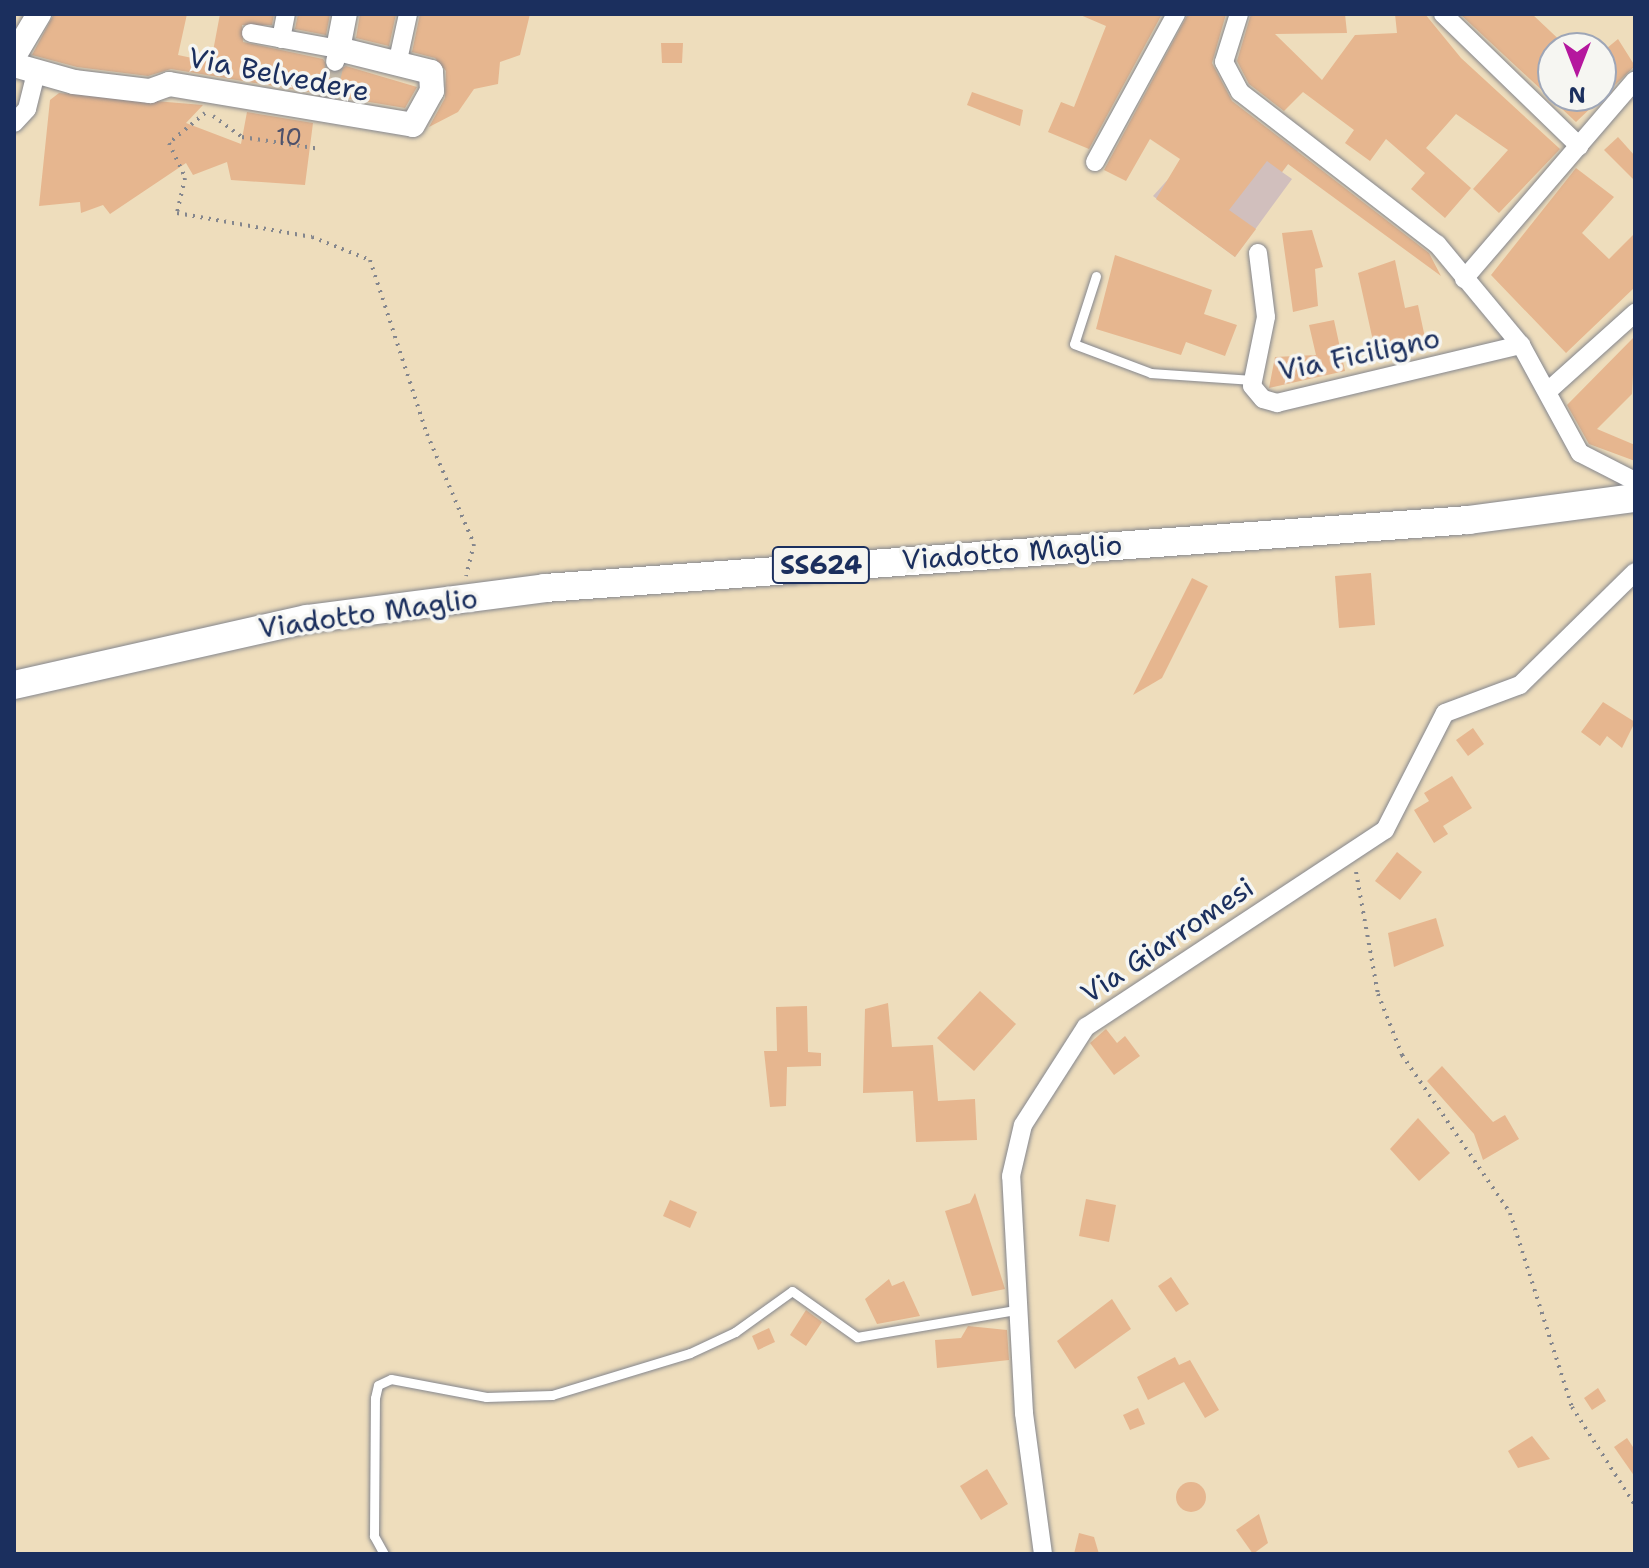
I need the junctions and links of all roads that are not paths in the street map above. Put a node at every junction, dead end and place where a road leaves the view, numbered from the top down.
1 (39, 14) edge
2 (286, 14) edge
3 (345, 14) edge
4 (408, 14) edge
5 (1176, 14) edge
6 (1239, 14) edge
7 (1443, 14) edge
8 (251, 33) dead end
9 (281, 39) junction
10 (14, 56) edge
11 (336, 56) junction
12 (398, 60) junction
13 (24, 70) edge
14 (1635, 80) edge
15 (14, 123) edge
16 (1579, 146) junction
17 (1095, 162) dead end
18 (1258, 253) dead end
19 (1096, 276) dead end
20 (1464, 279) junction
21 (1633, 318) edge
22 (1521, 345) junction
23 (1252, 380) junction
24 (1548, 391) junction
25 (1635, 481) edge
26 (1635, 498) edge
27 (1635, 572) edge
28 (14, 685) edge
29 (1024, 1309) junction
30 (384, 1554) edge
31 (1043, 1554) edge

1 - 10 main road
2 - 9 street
3 - 11 main road
4 - 12 street
5 - 17 street
6 - 20 street
7 - 16 street
8 - 9 street
9 - 11 street
11 - 12 main road
12 - 13 main road, Via Belvedere
13 - 15 street
14 - 16 street
16 - 20 street
18 - 23 street, Via Ficiligno
19 - 23 lane
20 - 22 street
21 - 24 street
22 - 23 street, Via Ficiligno
22 - 24 street
24 - 25 street
26 - 28 main road, Viadotto Maglio / SS624
27 - 29 street, Via Giarromesi
29 - 30 lane
29 - 31 street, Via Giarromesi

